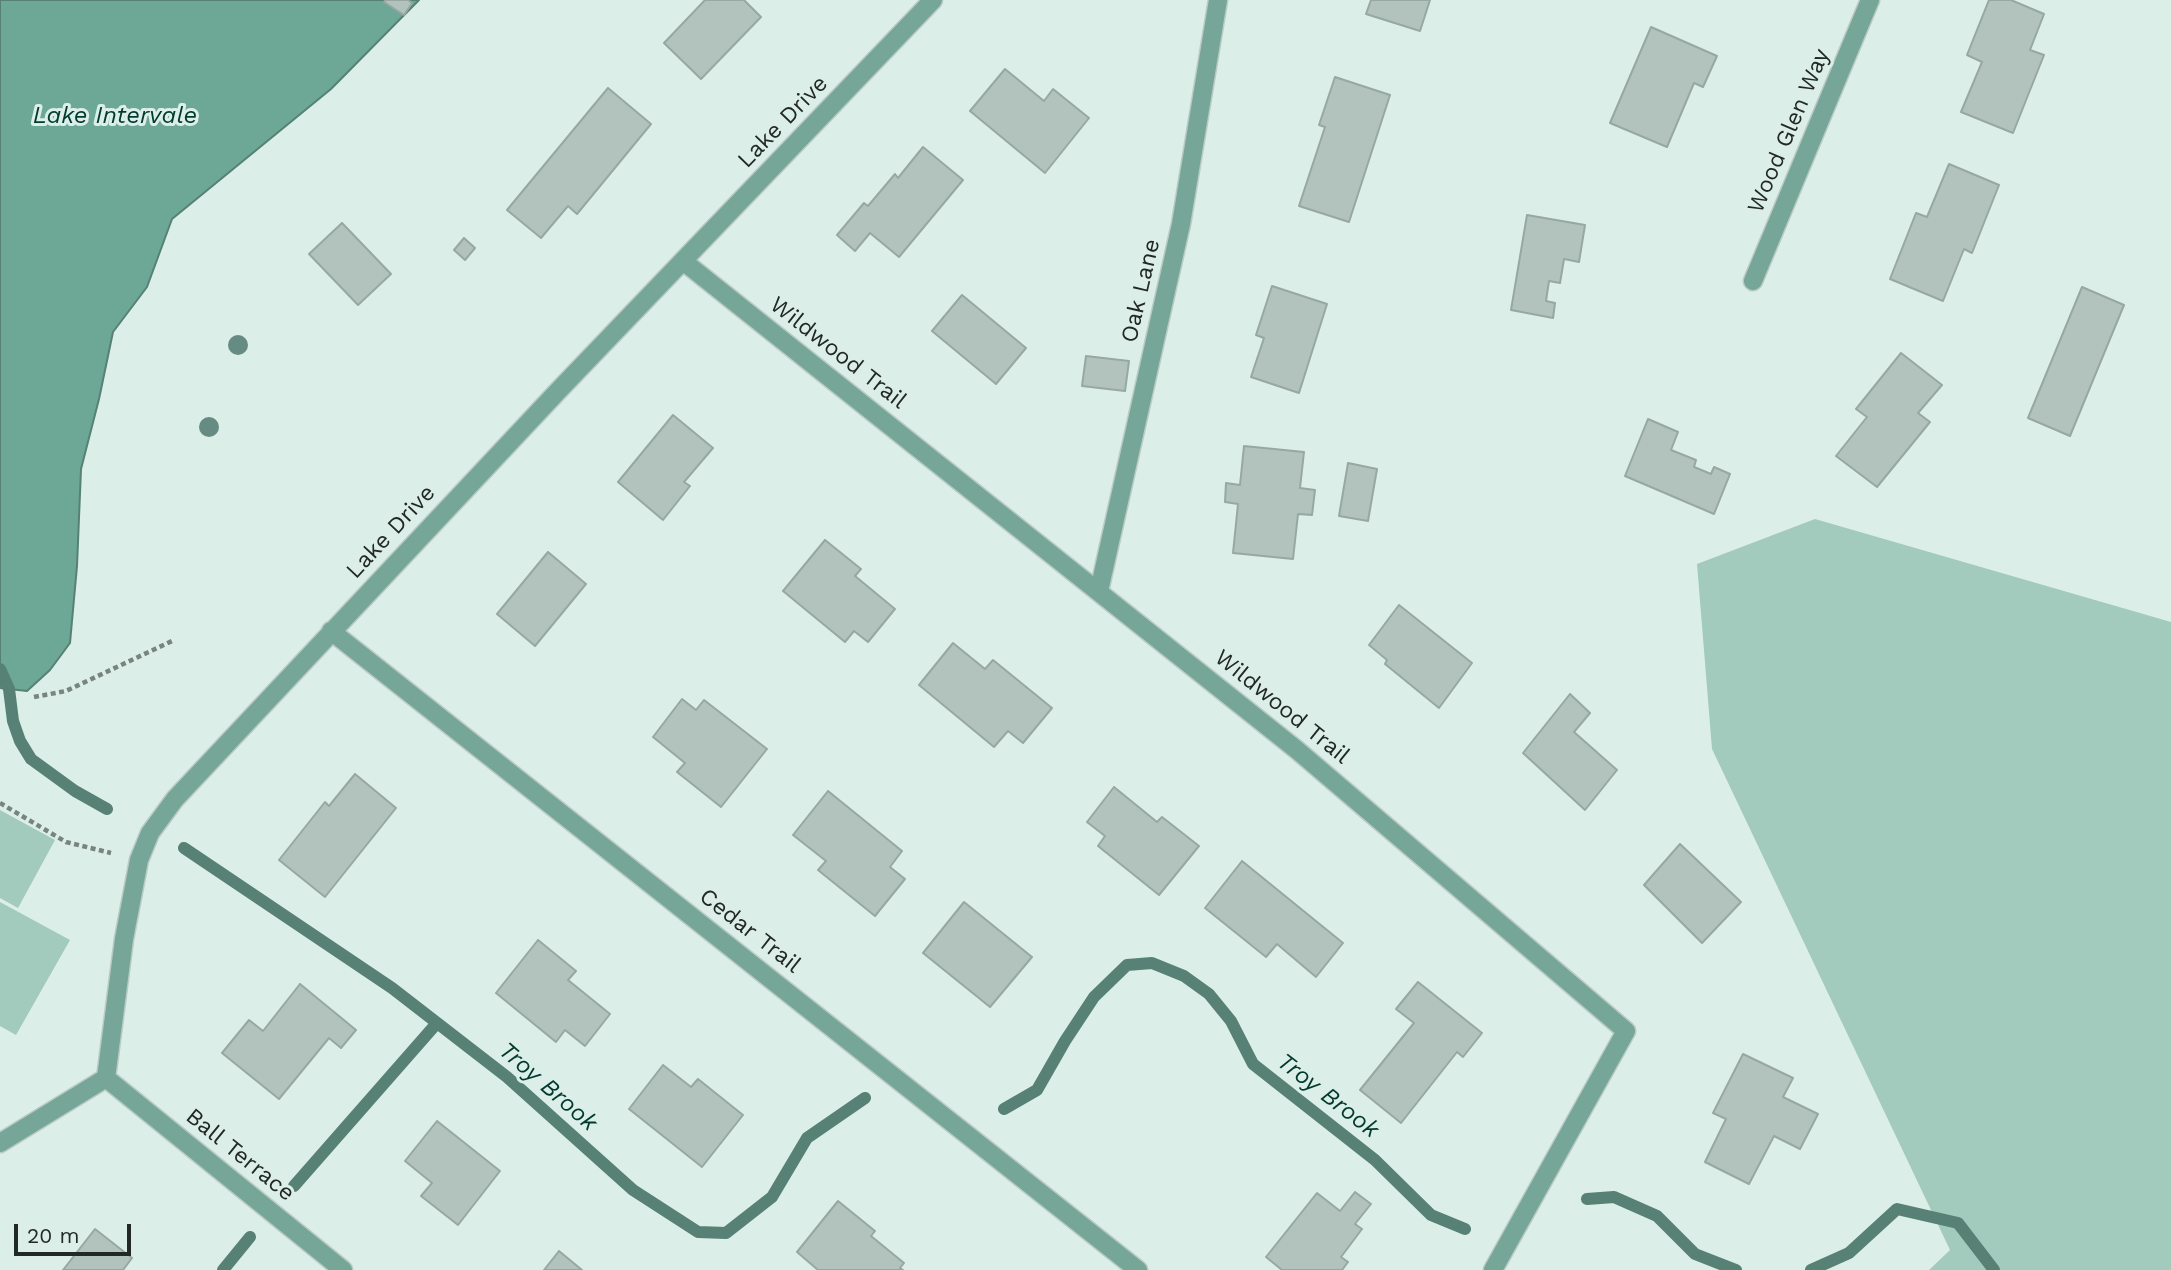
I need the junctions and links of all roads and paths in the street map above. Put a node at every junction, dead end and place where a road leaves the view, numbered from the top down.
1 (933, 0) edge
2 (1218, 0) edge
3 (1870, 0) edge
4 (683, 261) junction
5 (1753, 281) dead end
6 (1099, 591) junction
7 (331, 631) junction
8 (172, 641) dead end
9 (34, 697) dead end
10 (0, 803) edge
11 (139, 860) junction
12 (106, 1078) junction
13 (0, 1143) edge
14 (343, 1270) edge
15 (1138, 1270) edge
16 (1493, 1270) edge

1 - 4 street, Lake Drive
2 - 6 street, Oak Lane
3 - 5 street, Wood Glen Way
4 - 6 street, Wildwood Trail
4 - 7 street, Lake Drive
6 - 16 street, Wildwood Trail
7 - 11 street, Lake Drive
7 - 15 street, Cedar Trail
8 - 9 path
10 - 11 path
11 - 12 street, Lake Drive
12 - 13 street
12 - 14 street, Ball Terrace

